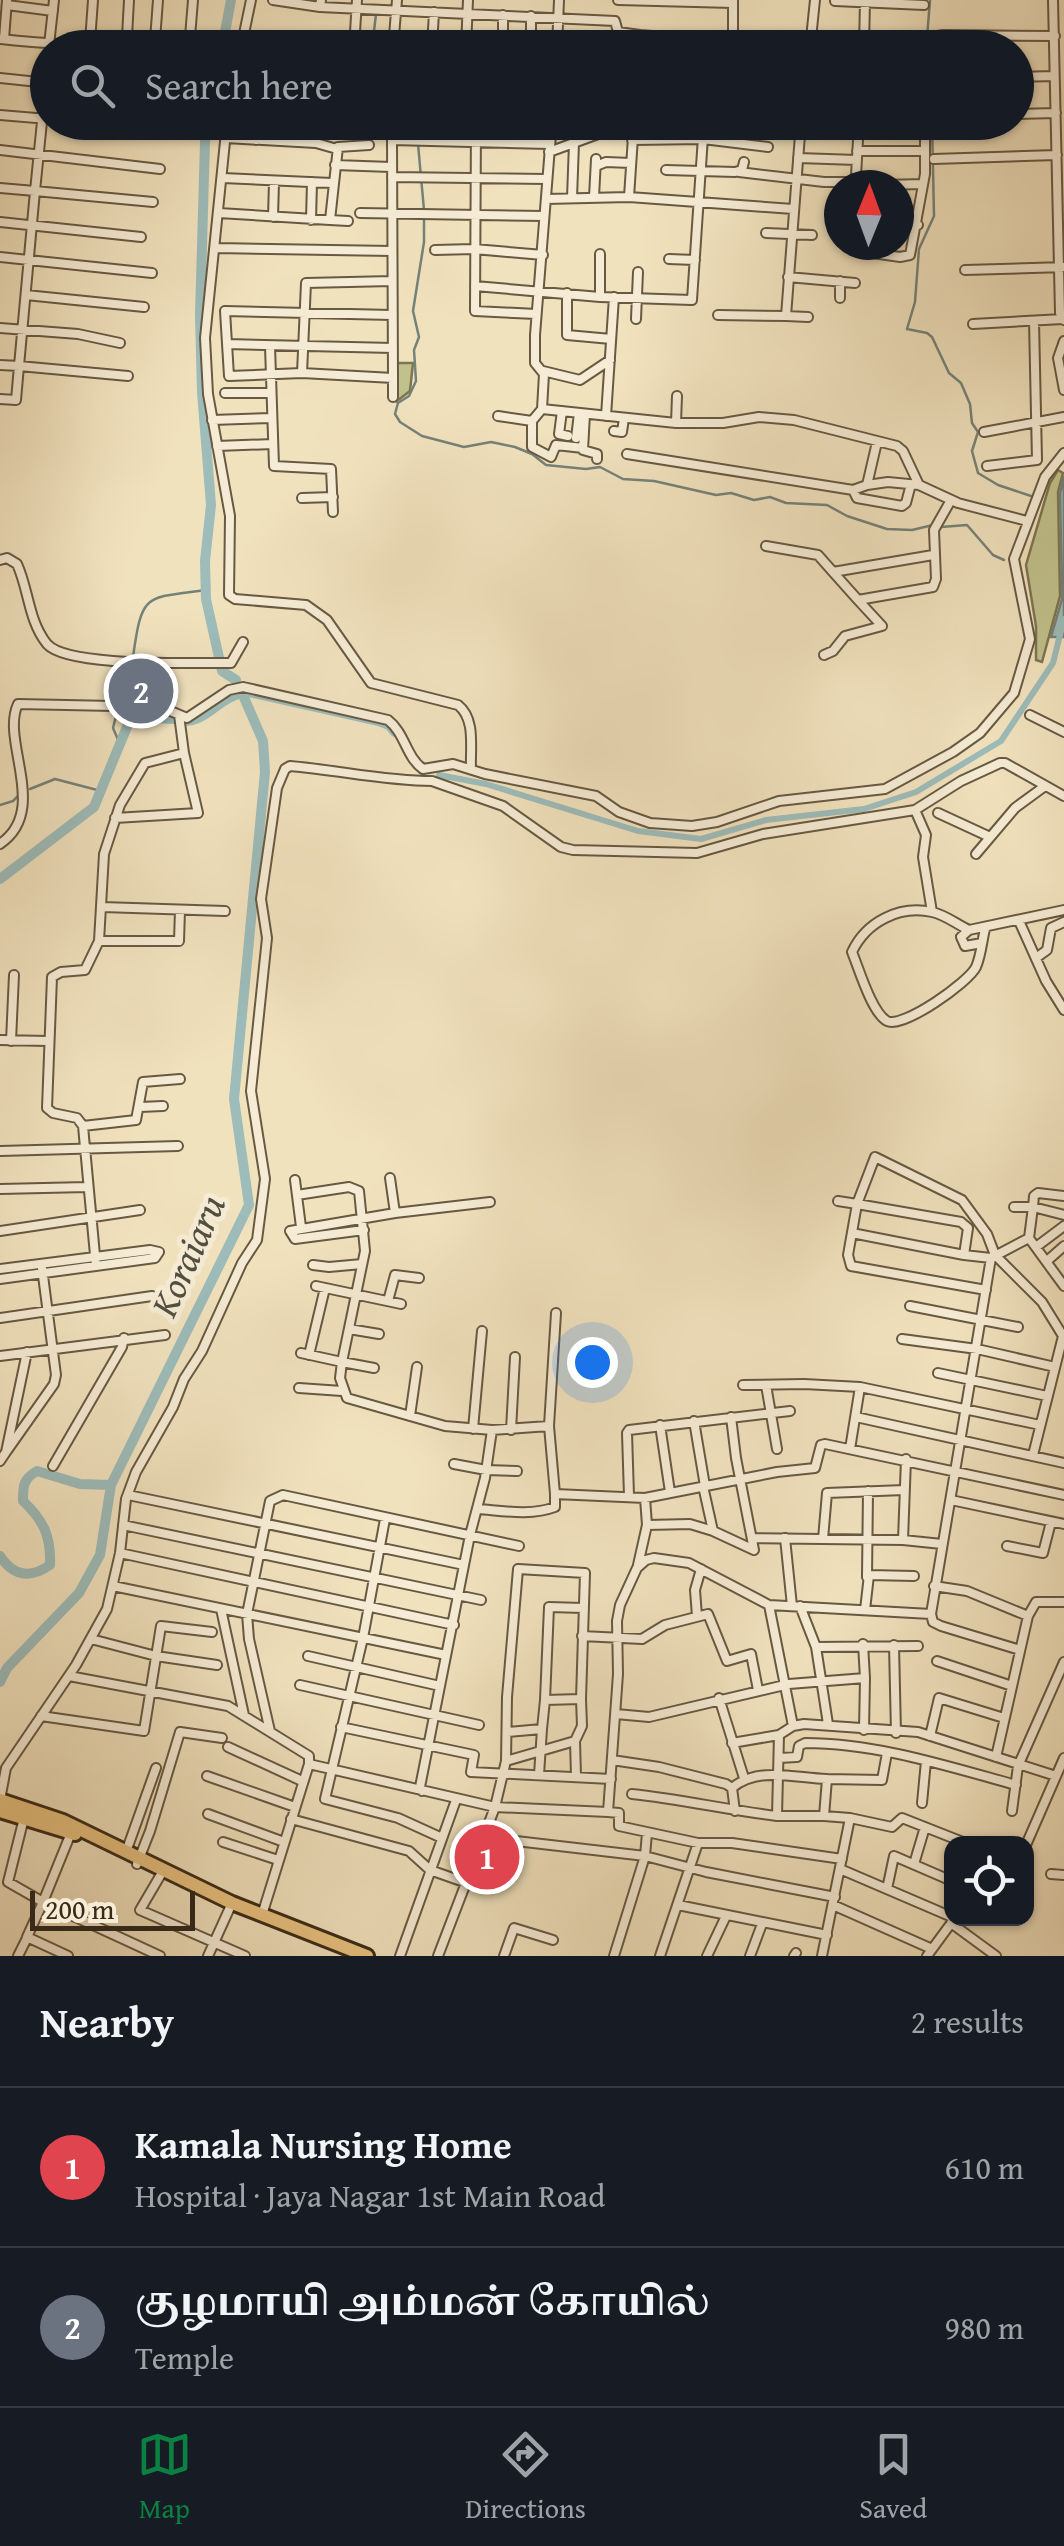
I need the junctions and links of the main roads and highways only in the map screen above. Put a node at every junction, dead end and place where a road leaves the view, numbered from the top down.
1 (0, 1800) edge
2 (0, 1811) edge
3 (134, 1858) junction
4 (232, 1906) junction
5 (351, 1956) edge
6 (368, 1956) edge

1 - 3 highway
2 - 3 highway
3 - 4 highway
3 - 4 highway
4 - 5 highway
4 - 6 highway

